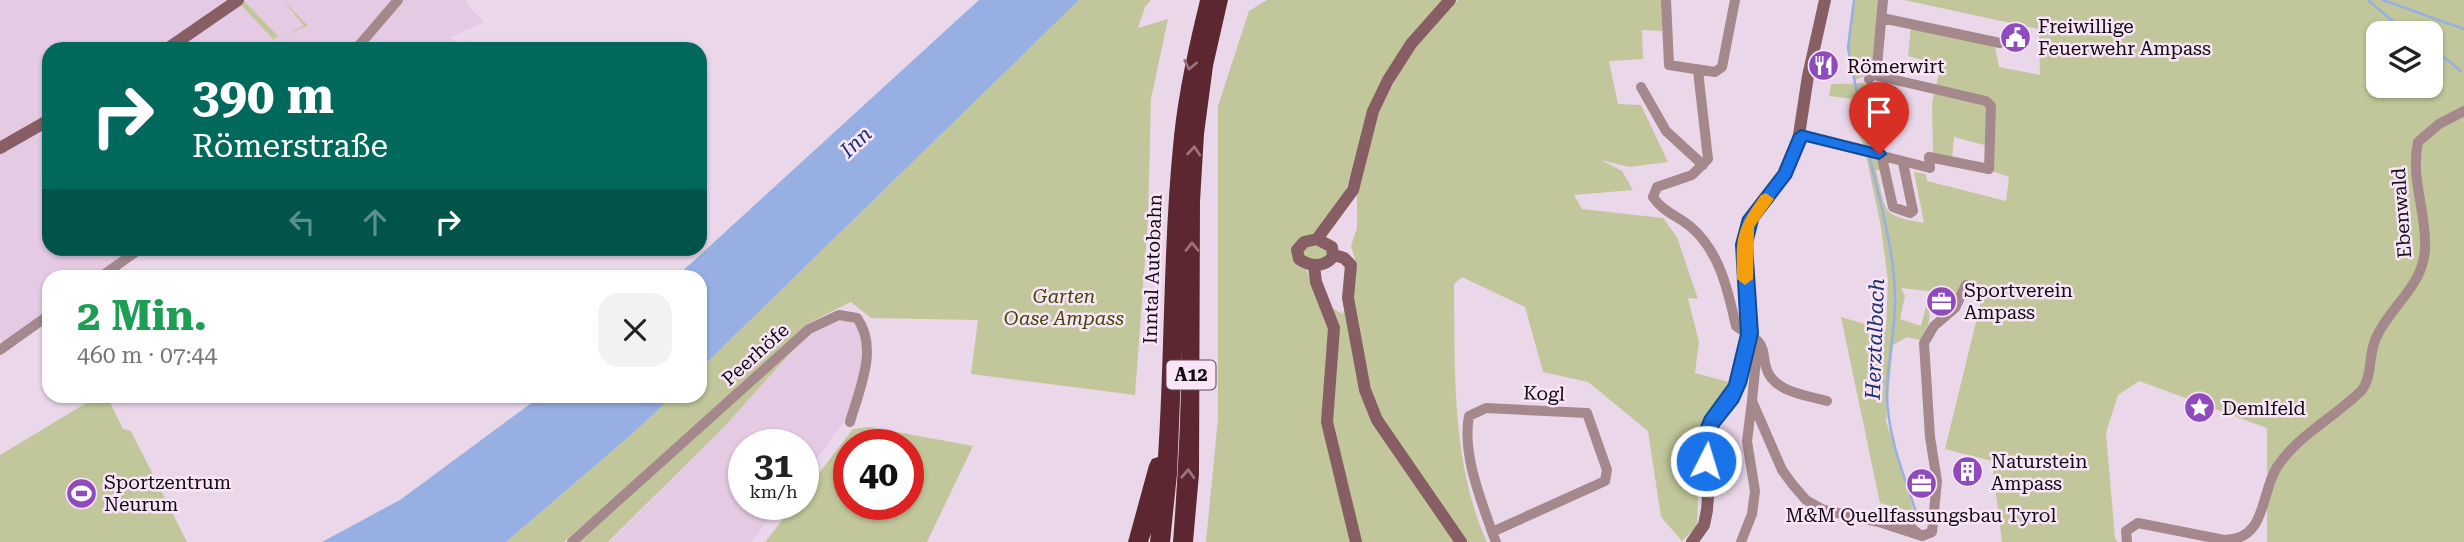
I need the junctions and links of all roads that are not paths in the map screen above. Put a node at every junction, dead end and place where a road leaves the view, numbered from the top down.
1 (238, 0) edge
2 (398, 0) edge
3 (1450, 0) edge
4 (1666, 0) edge
5 (1735, 0) edge
6 (1825, 0) edge
7 (1883, 0) edge
8 (1214, 1) edge
9 (1882, 18) junction
10 (177, 42) edge
11 (362, 42) edge
12 (2000, 43) dead end
13 (1698, 71) junction
14 (1641, 87) dead end
15 (2464, 111) edge
16 (42, 124) edge
17 (1801, 135) junction
18 (0, 148) edge
19 (1882, 158) junction
20 (1903, 163) junction
21 (1703, 165) junction
22 (1317, 239) junction
23 (1334, 255) junction
24 (130, 256) edge
25 (1314, 266) junction
26 (110, 270) edge
27 (1966, 285) dead end
28 (42, 320) edge
29 (1752, 336) junction
30 (0, 350) edge
31 (1752, 401) junction
32 (1827, 401) dead end
33 (850, 422) dead end
34 (1170, 432) junction
35 (1494, 537) edge
36 (1922, 539) edge
37 (572, 542) edge
38 (1138, 542) edge
39 (1160, 542) edge
40 (1183, 542) edge
41 (1356, 542) edge
42 (1461, 542) edge
43 (1692, 542) edge
44 (1741, 542) edge
45 (2127, 542) edge

1 - 10 main road
2 - 11 street
3 - 22 main road
4 - 13 street
5 - 13 street
6 - 17 main road
7 - 9 street
8 -> 34 highway, Inntal Autobahn / A12
40 -> 8 highway, Inntal Autobahn / A12
9 - 12 street
9 - 20 street
13 - 21 street
14 - 21 street
15 - 45 street, Ebenwald
16 - 18 main road
17 - 19 street
17 - 29 main road
19 - 20 street
19 - 20 street
21 - 29 street
22 - 23 main road
22 - 25 main road
23 - 25 main road
23 - 42 main road
24 - 26 street
25 - 41 main road
27 - 36 street
28 - 30 street
29 - 31 street
29 - 32 street
29 - 43 main road
31 - 36 street
31 - 44 street
33 - 37 street, Peerhöfe
34 - 38 highway
34 - 39 highway, Inntal Autobahn / A12
35 - 35 street, Kogl

